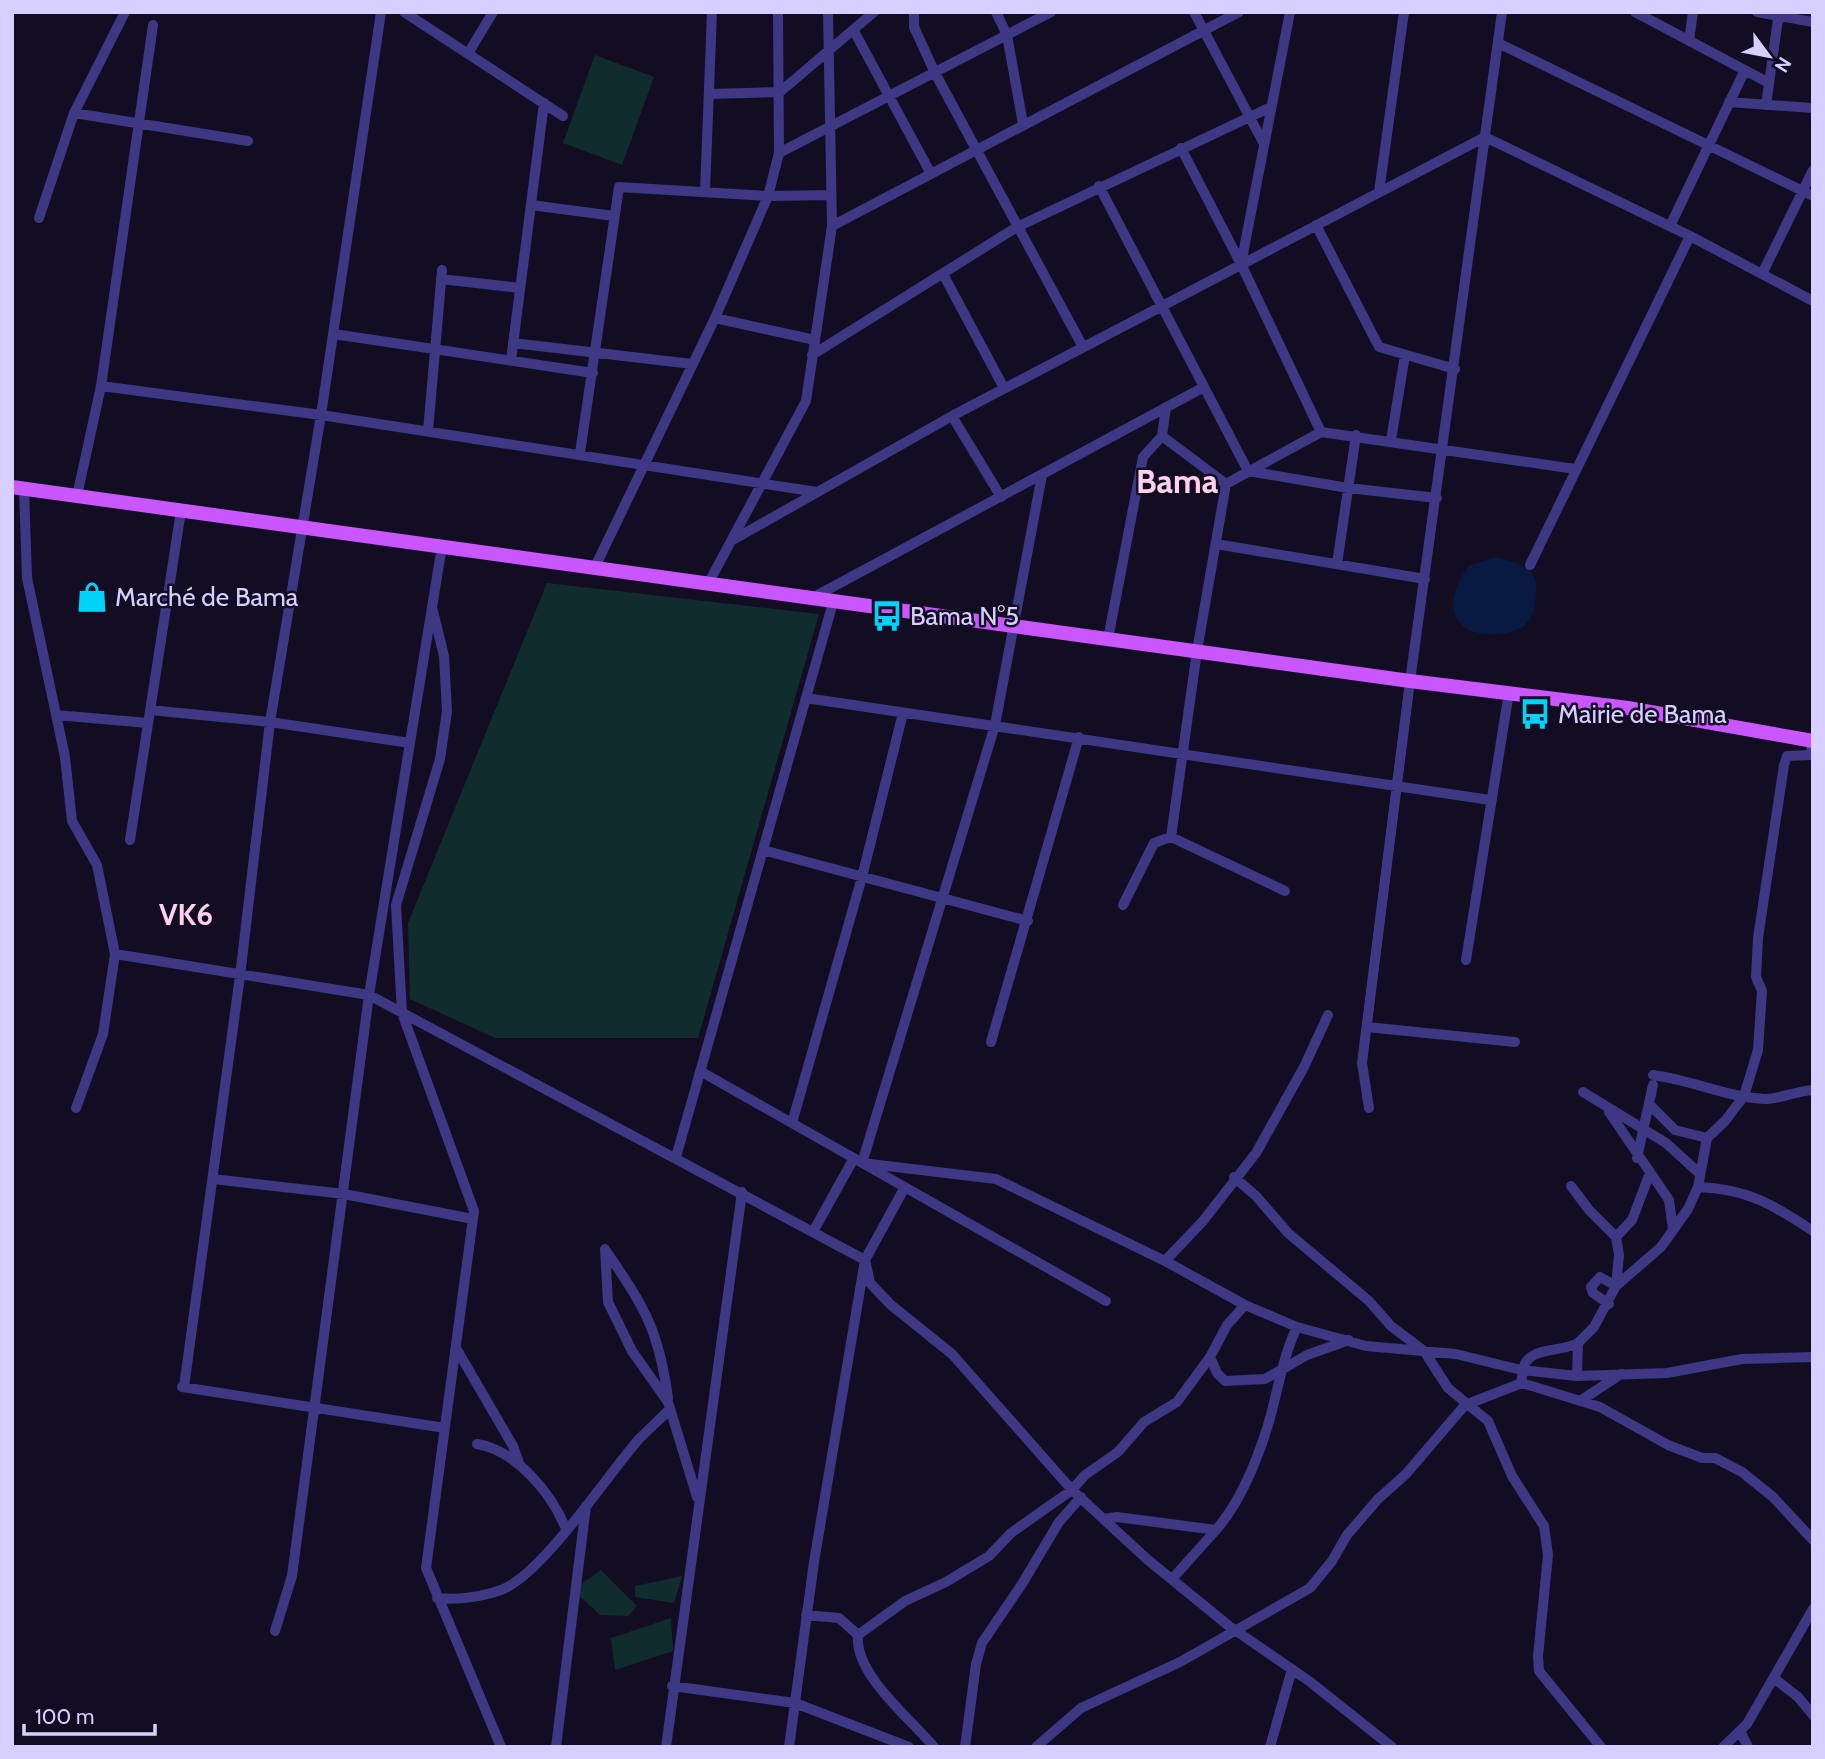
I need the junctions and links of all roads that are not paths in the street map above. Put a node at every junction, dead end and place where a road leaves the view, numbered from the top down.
1 (125, 12) edge
2 (381, 12) edge
3 (404, 12) edge
4 (493, 12) edge
5 (712, 12) edge
6 (778, 12) edge
7 (828, 12) edge
8 (874, 12) edge
9 (914, 12) edge
10 (996, 12) edge
11 (1051, 12) edge
12 (1194, 12) edge
13 (1239, 12) edge
14 (1290, 12) edge
15 (1404, 12) edge
16 (1502, 12) edge
17 (1635, 12) edge
18 (1693, 12) edge
19 (1757, 12) edge
20 (1779, 14) edge
21 (1813, 22) edge
22 (153, 25) dead end
23 (854, 31) junction
24 (1203, 31) junction
25 (1007, 35) junction
26 (1689, 41) junction
27 (1498, 43) junction
28 (469, 52) junction
29 (829, 52) junction
30 (1745, 70) junction
31 (935, 73) junction
32 (1769, 83) junction
33 (780, 92) junction
34 (709, 93) junction
35 (891, 97) junction
36 (1730, 102) junction
37 (544, 103) junction
38 (1766, 105) junction
39 (1271, 107) junction
40 (1813, 108) edge
41 (74, 113) junction
42 (563, 116) dead end
43 (1250, 116) junction
44 (139, 124) junction
45 (1023, 124) junction
46 (830, 127) junction
47 (1485, 137) junction
48 (248, 141) dead end
49 (1264, 144) junction
50 (1710, 146) junction
51 (1181, 148) junction
52 (975, 149) junction
53 (779, 153) junction
54 (1813, 170) edge
55 (930, 172) junction
56 (1099, 186) junction
57 (705, 192) junction
58 (1379, 192) junction
59 (1808, 193) edge
60 (831, 195) junction
61 (768, 196) junction
62 (531, 205) junction
63 (614, 216) junction
64 (39, 218) dead end
65 (1315, 225) junction
66 (832, 226) junction
67 (1670, 226) junction
68 (1017, 227) junction
69 (1690, 236) junction
70 (1241, 264) junction
71 (943, 274) junction
72 (1762, 274) junction
73 (520, 288) junction
74 (1813, 302) edge
75 (1162, 306) junction
76 (715, 318) junction
77 (334, 334) junction
78 (815, 340) junction
79 (513, 343) junction
80 (1083, 347) junction
81 (435, 348) junction
82 (597, 353) junction
83 (813, 355) junction
84 (1405, 355) junction
85 (511, 360) junction
86 (692, 364) junction
87 (1455, 369) junction
88 (593, 373) junction
89 (100, 386) junction
90 (1204, 387) junction
91 (1004, 388) junction
92 (1166, 407) junction
93 (321, 415) junction
94 (952, 416) junction
95 (428, 430) junction
96 (1321, 432) junction
97 (1356, 435) junction
98 (1163, 436) junction
99 (1391, 440) junction
100 (1444, 448) junction
101 (580, 453) junction
102 (644, 463) junction
103 (1575, 469) junction
104 (1248, 471) junction
105 (1042, 475) junction
106 (761, 484) junction
107 (1226, 484) junction
108 (18, 488) edge
109 (1348, 488) junction
110 (817, 492) junction
111 (77, 496) junction
112 (1001, 497) junction
113 (1437, 498) junction
114 (181, 511) junction
115 (303, 527) junction
116 (731, 541) junction
117 (1216, 544) junction
118 (442, 546) junction
119 (1337, 564) junction
120 (1531, 565) dead end
121 (594, 569) junction
122 (1425, 579) junction
123 (708, 584) junction
124 (814, 597) junction
125 (834, 598) junction
126 (432, 607) junction
127 (1014, 626) junction
128 (1108, 639) junction
129 (1197, 650) junction
130 (1410, 681) junction
131 (1509, 692) junction
132 (806, 698) junction
133 (150, 710) junction
134 (903, 713) junction
135 (56, 715) junction
136 (270, 722) junction
137 (148, 723) junction
138 (995, 725) junction
139 (1079, 737) junction
140 (1813, 742) edge
141 (410, 743) junction
142 (1182, 753) junction
143 (1397, 785) junction
144 (1490, 800) junction
145 (1171, 837) junction
146 (130, 840) dead end
147 (763, 850) junction
148 (862, 877) junction
149 (1285, 891) dead end
150 (942, 898) junction
151 (1123, 905) dead end
152 (1028, 921) junction
153 (115, 954) junction
154 (1466, 960) dead end
155 (240, 976) junction
156 (369, 995) junction
157 (402, 1013) junction
158 (1328, 1015) dead end
159 (1367, 1027) junction
160 (990, 1042) dead end
161 (1515, 1042) dead end
162 (700, 1071) junction
163 (1813, 1090) edge
164 (1583, 1092) dead end
165 (1744, 1096) junction
166 (1650, 1105) junction
167 (1605, 1107) junction
168 (76, 1108) dead end
169 (1369, 1108) dead end
170 (792, 1123) junction
171 (1644, 1130) junction
172 (1707, 1139) junction
173 (676, 1157) junction
174 (1637, 1158) junction
175 (858, 1161) junction
176 (1650, 1173) junction
177 (1699, 1173) junction
178 (1234, 1177) junction
179 (213, 1179) junction
180 (1571, 1186) dead end
181 (905, 1187) junction
182 (1698, 1187) junction
183 (742, 1192) junction
184 (344, 1195) junction
185 (473, 1219) junction
186 (1673, 1229) junction
187 (814, 1230) junction
188 (1813, 1231) edge
189 (1616, 1237) junction
190 (865, 1260) junction
191 (1165, 1261) junction
192 (1616, 1286) junction
193 (1106, 1301) dead end
194 (1609, 1304) junction
195 (1245, 1305) junction
196 (1297, 1327) junction
197 (1349, 1339) junction
198 (1578, 1343) junction
199 (456, 1348) junction
200 (1424, 1351) junction
201 (1210, 1357) junction
202 (1813, 1357) edge
203 (1281, 1370) junction
204 (1521, 1370) junction
205 (1620, 1374) junction
206 (1577, 1376) junction
207 (1522, 1383) junction
208 (1580, 1401) junction
209 (669, 1405) junction
210 (1465, 1405) junction
211 (316, 1407) junction
212 (501, 1427) junction
213 (445, 1428) junction
214 (477, 1444) dead end
215 (492, 1446) junction
216 (519, 1463) junction
217 (1077, 1494) junction
218 (698, 1500) junction
219 (586, 1506) junction
220 (1104, 1519) junction
221 (566, 1529) junction
222 (1216, 1530) junction
223 (1813, 1540) edge
224 (1172, 1579) junction
225 (437, 1598) junction
226 (1813, 1609) edge
227 (806, 1615) junction
228 (275, 1631) dead end
229 (1236, 1631) junction
230 (858, 1634) junction
231 (1292, 1669) junction
232 (1775, 1679) junction
233 (672, 1686) junction
234 (795, 1703) junction
235 (1813, 1716) edge
236 (1740, 1731) junction
237 (501, 1747) edge
238 (556, 1747) edge
239 (666, 1747) edge
240 (789, 1747) edge
241 (909, 1747) edge
242 (934, 1747) edge
243 (965, 1747) edge
244 (1035, 1747) edge
245 (1270, 1747) edge
246 (1392, 1747) edge
247 (1601, 1747) edge
248 (1723, 1747) edge
249 (1748, 1747) edge

1 - 41 street
2 - 77 street
3 - 28 street
4 - 28 street
5 - 34 street
6 - 33 street
7 - 29 street
8 - 23 street
9 - 31 street
10 - 25 street
11 - 25 street
12 - 24 street
13 - 24 street
14 - 39 street
15 - 58 street
16 - 27 street
17 - 26 street
18 - 26 street
19 - 20 street
20 - 21 street
20 - 32 street
22 - 44 street
23 - 29 street
23 - 35 street
24 - 43 street
24 - 45 street
25 - 31 street
25 - 45 street
26 - 30 street
27 - 47 street
27 - 50 street
28 - 37 street
29 - 33 street
29 - 46 street
30 - 32 street
30 - 36 street
31 - 35 street
31 - 52 street
32 - 38 street
33 - 34 street
33 - 53 street
34 - 57 street
35 - 46 street
35 - 55 street
36 - 38 street
36 - 50 street
37 - 42 street
37 - 62 street
38 - 40 street
39 - 43 street
39 - 49 street
41 - 44 street
41 - 64 street
43 - 49 street
43 - 51 street
44 - 48 street
44 - 89 street
45 - 52 street
46 - 53 street
46 - 60 street
47 - 58 street
47 - 67 street
47 - 87 street
49 - 70 street
50 - 59 street
50 - 67 street
51 - 56 street
51 - 70 street
52 - 55 street
52 - 68 street
53 - 61 street
54 - 59 street
55 - 66 street
56 - 68 street
56 - 75 street
57 - 61 street
57 - 63 street
58 - 65 street
59 - 72 street
60 - 61 street
60 - 66 street
61 - 76 street
62 - 63 street
62 - 73 street
63 - 82 street
65 - 70 street
65 - 84 street
66 - 78 street
67 - 69 street
68 - 71 street
68 - 80 street
69 - 72 street
69 - 103 street
70 - 75 street
70 - 96 street
71 - 83 street
71 - 91 street
72 - 74 street
73 - 79 street
73 - 81 street
75 - 80 street
75 - 90 street
76 - 78 street
76 - 86 street
77 - 81 street
77 - 93 street
78 - 83 street
79 - 82 street
79 - 85 street
80 - 91 street
81 - 85 street
81 - 95 street
82 - 86 street
82 - 88 street
83 - 106 street
84 - 87 street
84 - 99 street
85 - 88 street
86 - 102 street
87 - 100 street
88 - 101 street
89 - 93 street
89 - 111 street
90 - 92 street
90 - 104 street
91 - 94 street
92 - 98 street
92 - 105 street
93 - 95 street
93 - 115 street
94 - 110 street
94 - 112 street
95 - 101 street
96 - 97 street
96 - 104 street
97 - 99 street
97 - 109 street
98 - 107 street
98 - 128 street
99 - 100 street
100 - 103 street
100 - 113 street
101 - 102 street
102 - 106 street
102 - 121 street
103 - 120 street
104 - 107 street
104 - 109 street
105 - 112 street
105 - 127 street
106 - 110 street
106 - 116 street
107 - 117 street
108 - 111 main road
108 - 135 street
109 - 113 street
109 - 119 street
110 - 116 street
111 - 114 main road
112 - 124 street
113 - 122 street
114 - 115 main road
114 - 133 street
115 - 118 main road
115 - 136 street
116 - 123 street
117 - 119 street
117 - 129 street
118 - 121 main road
118 - 126 street
119 - 122 street
121 - 123 main road
122 - 130 street
123 - 124 main road
124 - 125 main road
125 - 127 main road
125 - 132 street
126 - 141 street
126 - 157 street
127 - 128 main road
127 - 138 street
128 - 129 main road
129 - 130 main road
129 - 142 street
130 - 131 main road
130 - 143 street
131 - 140 main road
131 - 144 street
132 - 134 street
132 - 147 street
133 - 136 street
133 - 137 street
134 - 138 street
134 - 148 street
135 - 137 street
135 - 153 street
136 - 141 street
136 - 155 street
137 - 146 street
138 - 139 street
138 - 150 street
139 - 142 street
139 - 152 street
140 - 165 street
141 - 156 street
142 - 143 street
142 - 145 street
143 - 144 street
143 - 159 street
144 - 154 street
145 - 149 street
145 - 151 street
147 - 148 street
147 - 162 street
148 - 150 street
148 - 170 street
150 - 152 street
150 - 175 street
152 - 160 street
153 - 155 street
153 - 168 street
155 - 156 street
155 - 179 street
156 - 157 street
156 - 184 street
157 - 173 street
157 - 185 street
158 - 178 street
159 - 161 street
159 - 169 street
162 - 170 street
162 - 173 street
163 - 165 street
164 - 167 street
165 - 166 street
165 - 172 street
166 - 171 street
166 - 172 street
167 - 171 street
167 - 174 street
170 - 175 street
171 - 174 street
171 - 177 street
172 - 177 street
173 - 183 street
174 - 176 street
175 - 181 street
175 - 187 street
175 - 191 street
176 - 186 street
176 - 189 street
177 - 182 street
178 - 191 street
178 - 200 street
179 - 184 street
179 - 211 street
180 - 189 street
181 - 190 street
181 - 193 street
182 - 186 street
182 - 188 street
183 - 187 street
183 - 218 street
184 - 185 street
184 - 211 street
185 - 199 street
186 - 192 street
187 - 190 street
189 - 192 street
190 - 217 street
190 - 227 street
191 - 195 street
192 - 194 street
192 - 194 street
194 - 198 street
195 - 196 street
195 - 201 street
196 - 197 street
196 - 203 street
197 - 200 street
197 - 203 street
198 - 204 street
198 - 206 street
199 - 212 street
199 - 213 street
200 - 204 street
200 - 210 street
201 - 203 street
201 - 217 street
202 - 205 street
203 - 222 street
204 - 206 street
204 - 207 street
205 - 206 street
205 - 208 street
207 - 208 street
207 - 210 street
208 - 223 street
209 - 209 street
209 - 218 street
209 - 219 street
210 - 229 street
210 - 247 street
211 - 213 street
211 - 228 street
212 - 215 street
212 - 216 street
213 - 225 street
214 - 215 street
215 - 216 street
216 - 221 street
217 - 220 street
217 - 230 street
217 - 243 street
218 - 233 street
219 - 221 street
219 - 238 street
220 - 222 street
220 - 224 street
221 - 225 street
222 - 224 street
224 - 229 street
225 - 237 street
226 - 232 street
227 - 230 street
227 - 234 street
229 - 231 street
229 - 244 street
230 - 242 street
231 - 245 street
231 - 246 street
232 - 235 street
232 - 236 street
233 - 234 street
233 - 239 street
234 - 240 street
234 - 241 street
236 - 248 street
236 - 249 street

